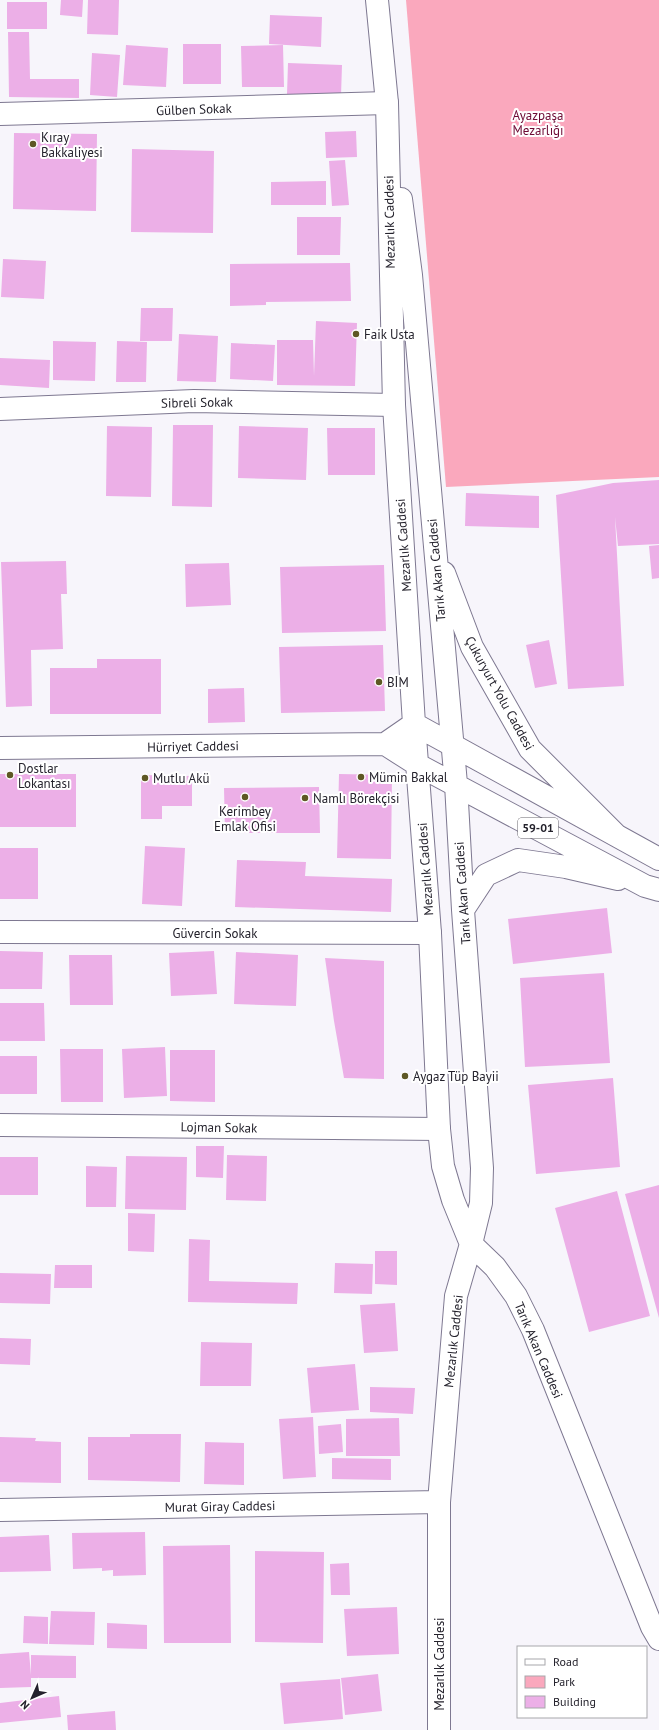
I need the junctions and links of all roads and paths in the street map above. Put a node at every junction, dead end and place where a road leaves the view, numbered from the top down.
1 (377, 0) edge
2 (388, 103) junction
3 (0, 114) edge
4 (394, 405) junction
5 (0, 409) edge
6 (434, 546) junction
7 (414, 724) junction
8 (451, 743) junction
9 (386, 744) junction
10 (0, 748) edge
11 (418, 765) junction
12 (456, 784) junction
13 (616, 835) junction
14 (659, 859) edge
15 (652, 888) edge
16 (463, 910) junction
17 (0, 932) edge
18 (430, 933) junction
19 (0, 1125) edge
20 (439, 1129) junction
21 (471, 1244) junction
22 (439, 1502) junction
23 (0, 1510) edge
24 (659, 1639) edge
25 (439, 1730) edge

1 - 2 main road, Mezarlık Caddesi
2 - 3 main road, Gülben Sokak
2 - 4 main road, Mezarlık Caddesi
2 - 6 main road, Tarık Akan Caddesi
4 - 5 main road, Sibreli Sokak
4 - 7 main road, Mezarlık Caddesi
6 - 8 main road, Tarık Akan Caddesi
6 - 13 main road, Çukuryurt Yolu Caddesi
7 - 8 main road, Çukuryurt Yolu Caddesi
7 - 9 main road
7 - 11 main road, Mezarlık Caddesi
8 - 12 main road, Tarık Akan Caddesi
8 - 13 main road, Çukuryurt Yolu Caddesi
9 - 10 main road, Hürriyet Caddesi
9 - 11 main road
11 - 12 main road, 59-01
11 - 18 main road, Mezarlık Caddesi
12 - 15 main road, 59-01
12 - 16 main road, Tarık Akan Caddesi
13 - 14 main road, Çukuryurt Yolu Caddesi
15 - 16 main road
16 - 21 main road, Tarık Akan Caddesi
17 - 18 main road, Güvercin Sokak
18 - 20 main road, Mezarlık Caddesi
19 - 20 main road, Lojman Sokak
20 - 21 main road, Mezarlık Caddesi
21 - 22 main road, Mezarlık Caddesi
21 - 24 main road, Tarık Akan Caddesi
22 - 23 main road, Murat Giray Caddesi
22 - 25 main road, Mezarlık Caddesi

